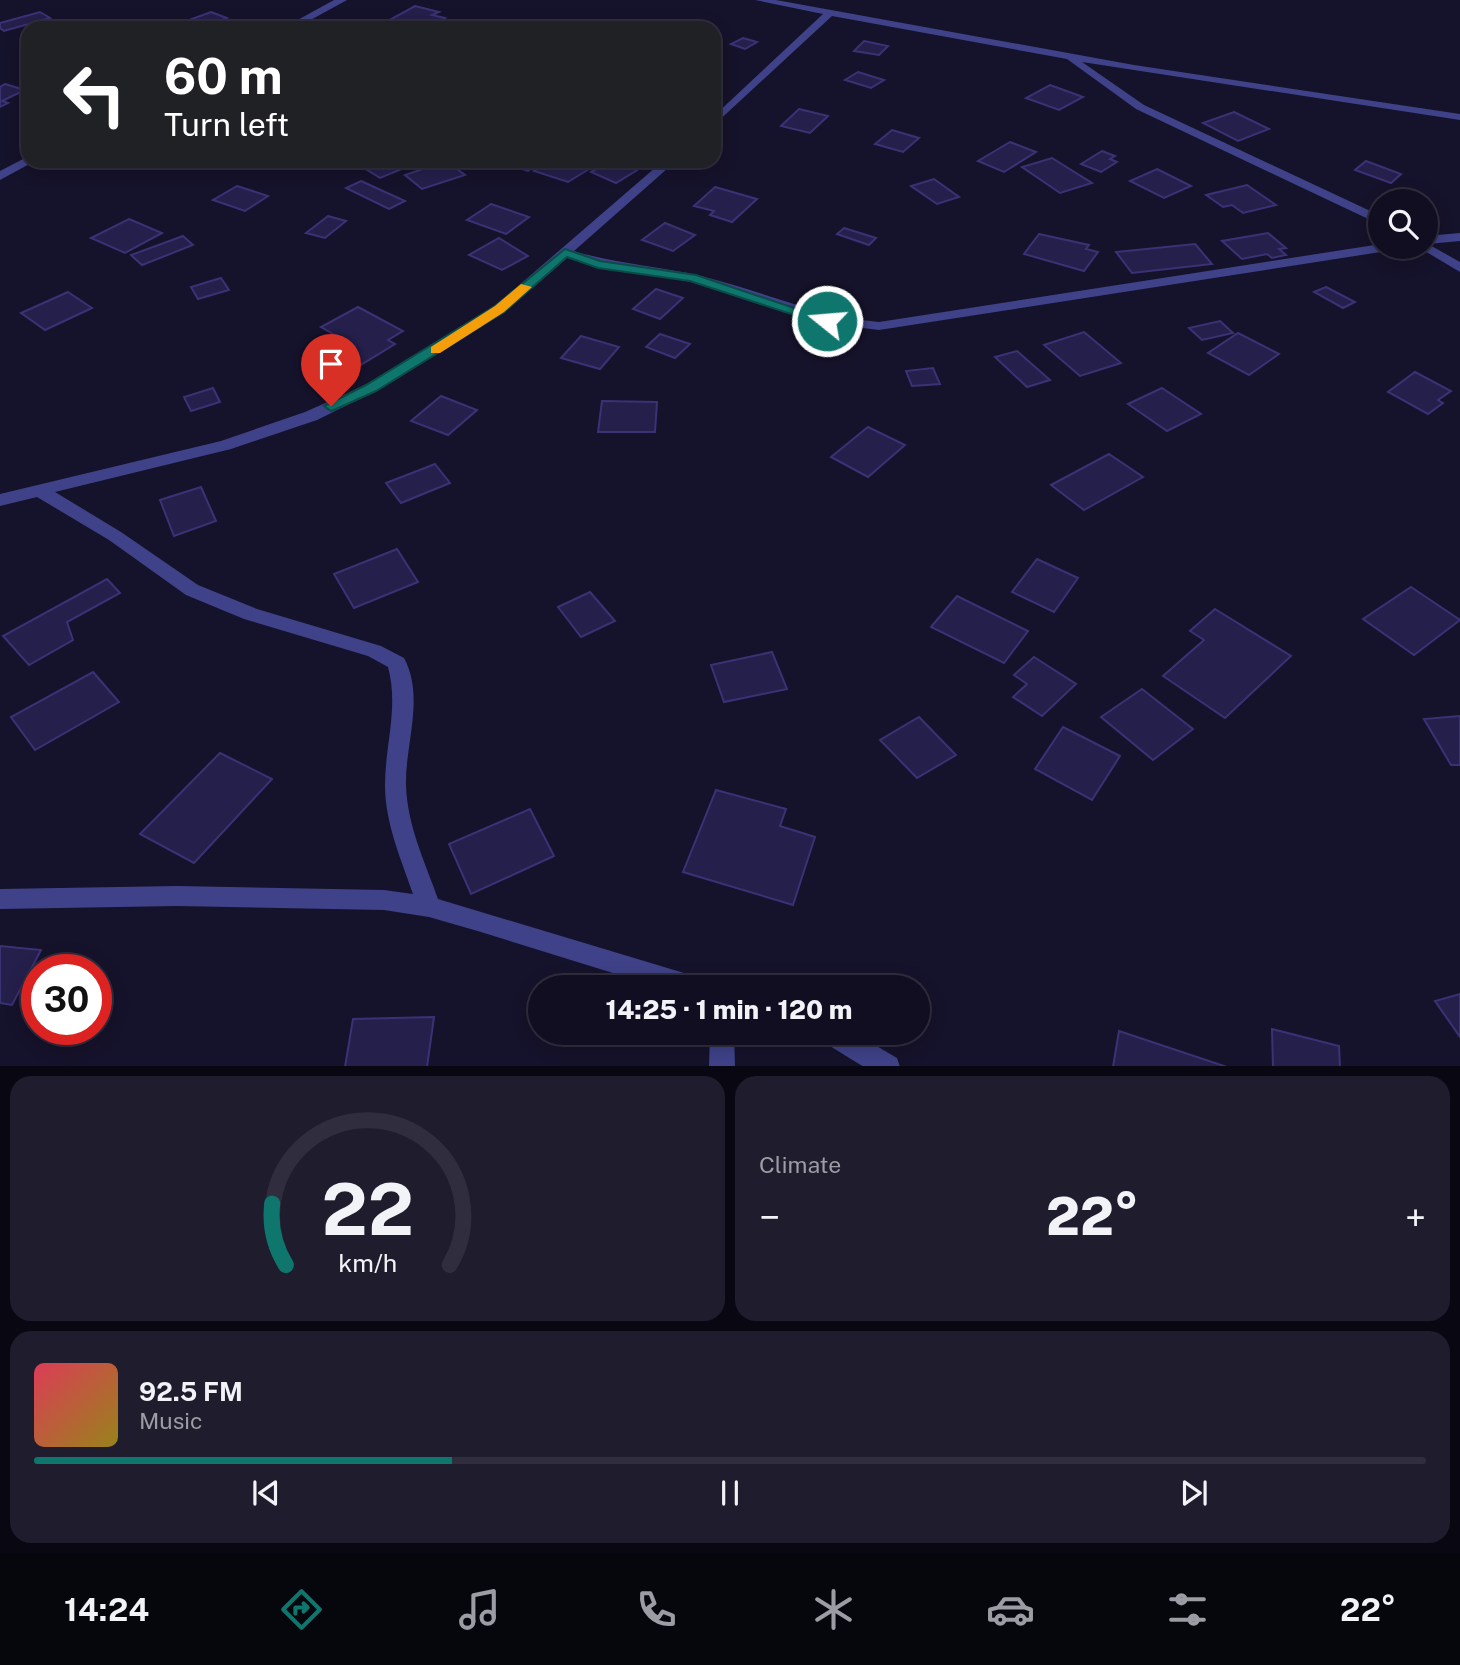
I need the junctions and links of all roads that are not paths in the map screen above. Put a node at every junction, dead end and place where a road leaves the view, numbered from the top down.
1 (342, 0) edge
2 (760, 0) edge
3 (830, 13) junction
4 (302, 21) edge
5 (1066, 56) junction
6 (721, 115) edge
7 (1460, 117) edge
8 (21, 165) edge
9 (662, 168) edge
10 (0, 176) edge
11 (1368, 215) edge
12 (1460, 237) edge
13 (1438, 239) edge
14 (1368, 250) edge
15 (565, 253) junction
16 (1438, 255) edge
17 (1460, 268) edge
18 (40, 491) junction
19 (0, 500) edge
20 (0, 899) edge
21 (429, 907) junction
22 (654, 975) edge
23 (722, 1045) edge
24 (852, 1045) edge
25 (722, 1066) edge
26 (888, 1066) edge

1 - 4 street
2 - 3 street
3 - 5 street
3 - 6 street
5 - 7 street
5 - 11 street
8 - 10 street
9 - 15 street
12 - 13 street
14 - 15 street
15 - 18 street
16 - 17 street
18 - 19 street
18 - 21 street
20 - 21 street
21 - 22 street
23 - 25 street
24 - 26 street

